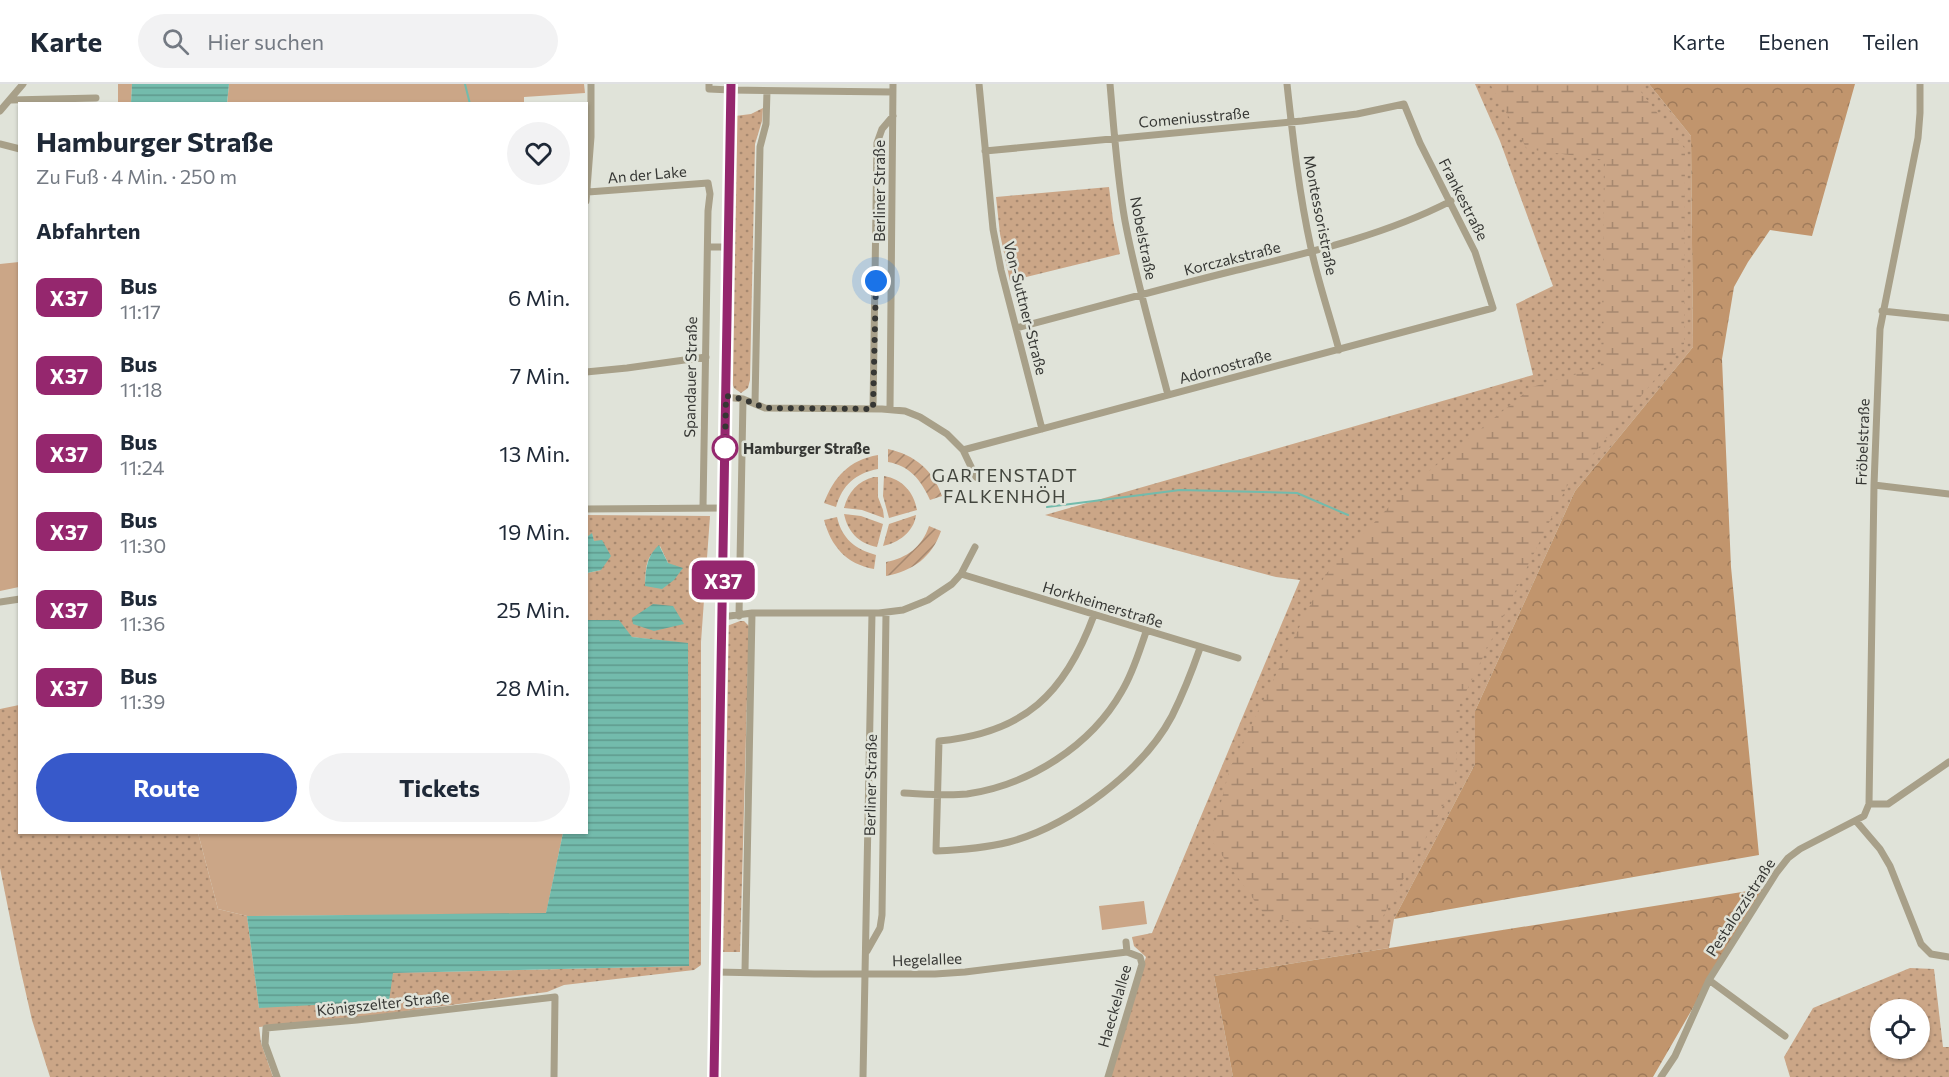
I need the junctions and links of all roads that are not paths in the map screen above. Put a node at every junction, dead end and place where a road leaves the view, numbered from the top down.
1 (23, 84) edge
2 (591, 84) edge
3 (709, 84) edge
4 (893, 84) edge
5 (979, 84) edge
6 (1110, 84) edge
7 (1287, 84) edge
8 (1920, 84) edge
9 (731, 87) edge
10 (767, 91) junction
11 (893, 92) junction
12 (96, 98) dead end
13 (11, 100) junction
14 (1404, 104) joint
15 (0, 111) edge
16 (893, 116) junction
17 (1290, 122) junction
18 (1114, 138) junction
19 (0, 144) edge
20 (18, 148) edge
21 (986, 151) junction
22 (708, 183) joint
23 (588, 192) edge
24 (1450, 201) junction
25 (708, 247) junction
26 (728, 248) junction
27 (1312, 251) junction
28 (1142, 295) junction
29 (1493, 308) joint
30 (1882, 311) junction
31 (1949, 318) edge
32 (1016, 328) junction
33 (1339, 350) junction
34 (706, 357) junction
35 (588, 372) edge
36 (1168, 395) junction
37 (726, 396) junction
38 (743, 399) junction
39 (754, 404) junction
40 (873, 409) junction
41 (890, 409) junction
42 (1042, 429) junction
43 (963, 450) junction
44 (976, 477) dead end
45 (1874, 485) junction
46 (1949, 494) edge
47 (703, 507) junction
48 (724, 508) junction
49 (588, 509) edge
50 (975, 547) dead end
51 (961, 574) junction
52 (18, 599) edge
53 (0, 602) edge
54 (753, 613) junction
55 (872, 613) junction
56 (886, 613) junction
57 (1094, 615) junction
58 (739, 616) junction
59 (722, 617) junction
60 (1146, 632) junction
61 (1200, 648) junction
62 (1238, 658) dead end
63 (1949, 762) edge
64 (903, 793) dead end
65 (937, 794) junction
66 (1869, 804) junction
67 (1856, 822) junction
68 (1126, 942) dead end
69 (1127, 952) junction
70 (866, 953) junction
71 (1949, 957) edge
72 (745, 971) junction
73 (716, 972) junction
74 (865, 974) junction
75 (1709, 980) junction
76 (1785, 1036) dead end
77 (277, 1077) edge
78 (554, 1077) edge
79 (714, 1077) edge
80 (862, 1077) edge
81 (1108, 1077) edge
82 (1661, 1077) edge

1 - 13 street
2 - 23 street, An der Lake
3 - 9 street
4 - 11 street, Berliner Straße
5 - 21 street, Von-Suttner-Straße
6 - 18 street, Nobelstraße
7 - 17 street, Montessoristraße
8 - 30 street, Fröbelstraße
9 - 10 street
9 - 26 main road
10 - 11 street
10 - 39 street
11 - 16 street, Berliner Straße
12 - 13 street
13 - 15 street
14 - 17 street, Comeniusstraße
14 - 24 street, Frankestraße
16 - 40 street, Berliner Straße
16 - 41 street, Berliner Straße
17 - 18 street, Comeniusstraße
17 - 27 street, Montessoristraße
18 - 21 street, Comeniusstraße
18 - 28 street, Nobelstraße
19 - 20 street
21 - 32 street, Von-Suttner-Straße
22 - 23 street, An der Lake
22 - 25 street, Spandauer Straße
24 - 27 street, Korczakstraße
24 - 29 street, Frankestraße
25 - 26 street
25 - 34 street, Spandauer Straße
26 - 37 main road
27 - 28 street, Korczakstraße
27 - 33 street, Montessoristraße
28 - 32 street, Korczakstraße
28 - 36 street, Nobelstraße
29 - 33 street, Adornostraße
30 - 31 street
30 - 45 street, Fröbelstraße
32 - 42 street, Von-Suttner-Straße
33 - 36 street, Adornostraße
34 - 35 street
34 - 47 street, Spandauer Straße
36 - 42 street, Adornostraße
37 - 38 street
37 - 48 main road
38 - 39 street
38 - 58 street
39 - 40 street
40 - 41 street
41 - 43 street
42 - 43 street, Adornostraße
43 - 44 street
45 - 46 street
45 - 66 street, Fröbelstraße
47 - 48 street
47 - 49 street
48 - 59 main road
50 - 51 street
51 - 56 street
51 - 57 street, Horkheimerstraße
52 - 53 street
54 - 55 street
54 - 58 street
54 - 72 street
55 - 56 street
55 - 70 street, Berliner Straße
56 - 70 street, Berliner Straße
57 - 60 street, Horkheimerstraße
57 - 65 street
58 - 59 street
59 - 73 main road
60 - 61 street, Horkheimerstraße
60 - 65 street
61 - 62 street, Horkheimerstraße
61 - 65 street
63 - 66 street
64 - 65 street
66 - 67 street, Pestalozzistraße
67 - 71 street
67 - 75 street, Pestalozzistraße
68 - 69 street
69 - 74 street, Hegelallee
69 - 81 street, Haeckelallee
70 - 74 street, Berliner Straße
72 - 73 street, Hegelallee
72 - 74 street, Hegelallee
73 - 79 main road
74 - 80 street, Berliner Straße
75 - 76 street
75 - 82 street, Pestalozzistraße
77 - 78 street, Königszelter Straße

